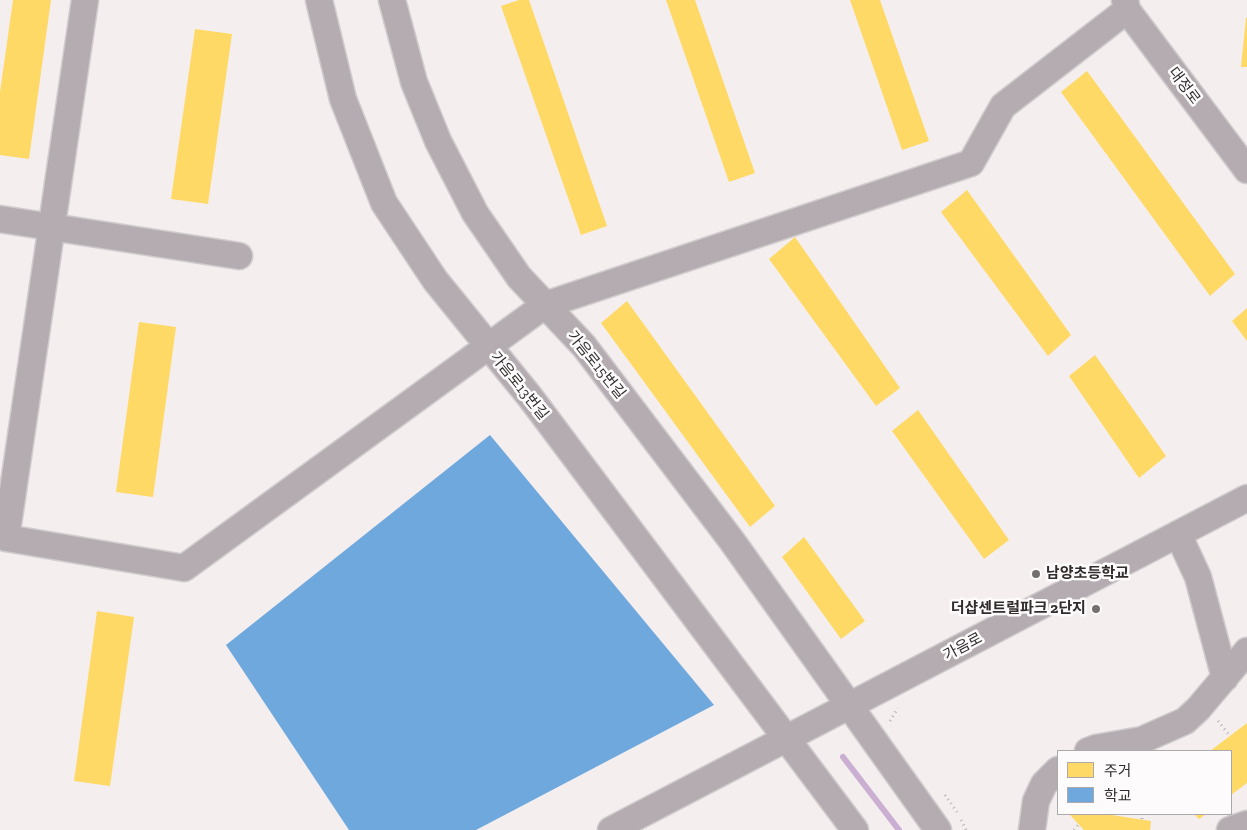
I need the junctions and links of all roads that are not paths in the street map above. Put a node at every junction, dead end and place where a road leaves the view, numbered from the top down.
1 (85, 0) edge
2 (318, 0) edge
3 (392, 0) edge
4 (1126, 5) edge
5 (1247, 170) edge
6 (0, 219) edge
7 (52, 227) junction
8 (239, 256) dead end
9 (545, 305) junction
10 (488, 348) junction
11 (1247, 498) edge
12 (1178, 534) junction
13 (1247, 652) edge
14 (1225, 678) junction
15 (845, 708) junction
16 (790, 737) junction
17 (1091, 750) edge
18 (1057, 771) edge
19 (1247, 824) edge
20 (611, 830) edge
21 (855, 830) edge
22 (938, 830) edge
23 (1032, 830) edge
24 (1230, 830) edge

1 - 7 street
2 - 10 street, 가음로13번길
3 - 9 street, 가음로15번길
4 - 5 street, 대정로
4 - 9 street
6 - 7 street
7 - 8 street
7 - 10 street
9 - 10 street
9 - 15 street, 가음로15번길
10 - 16 street, 가음로13번길
11 - 12 street, 가음로
12 - 14 street
12 - 15 street, 가음로
13 - 14 street
14 - 17 street
15 - 16 street, 가음로
15 - 22 street, 가음로15번길
16 - 20 street, 가음로
16 - 21 street, 가음로13번길
18 - 23 street
19 - 24 street

